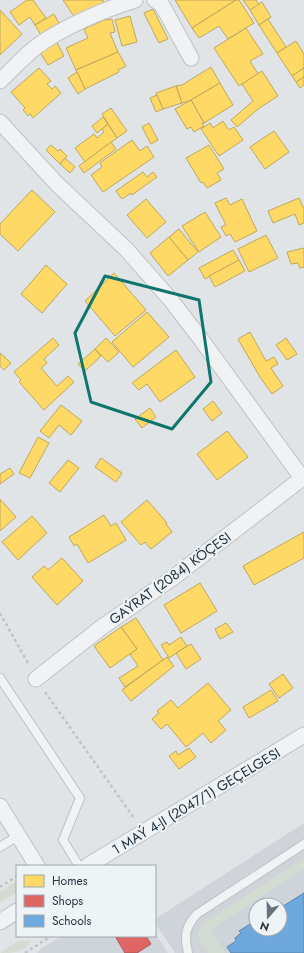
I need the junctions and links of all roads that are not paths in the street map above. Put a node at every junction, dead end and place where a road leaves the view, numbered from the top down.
1 (136, 0) edge
2 (155, 0) edge
3 (191, 58) dead end
4 (0, 80) edge
5 (0, 122) edge
6 (303, 478) edge
7 (0, 678) edge
8 (36, 679) road end
9 (304, 735) edge
10 (0, 806) edge
11 (19, 835) junction
12 (304, 844) edge
13 (0, 847) edge
14 (36, 865) edge
15 (78, 865) edge
16 (89, 865) edge
17 (16, 912) edge
18 (0, 922) edge
19 (188, 953) edge

1 - 4 street
2 - 3 street
5 - 6 street
6 - 8 street, GAÝRAT (2084) KÖÇESI
7 - 15 lane
9 - 16 street, 1 MAÝ 4-JI (2047/1) GEÇELGESI
10 - 11 street
11 - 13 lane
11 - 14 street
12 - 19 lane
17 - 18 street

